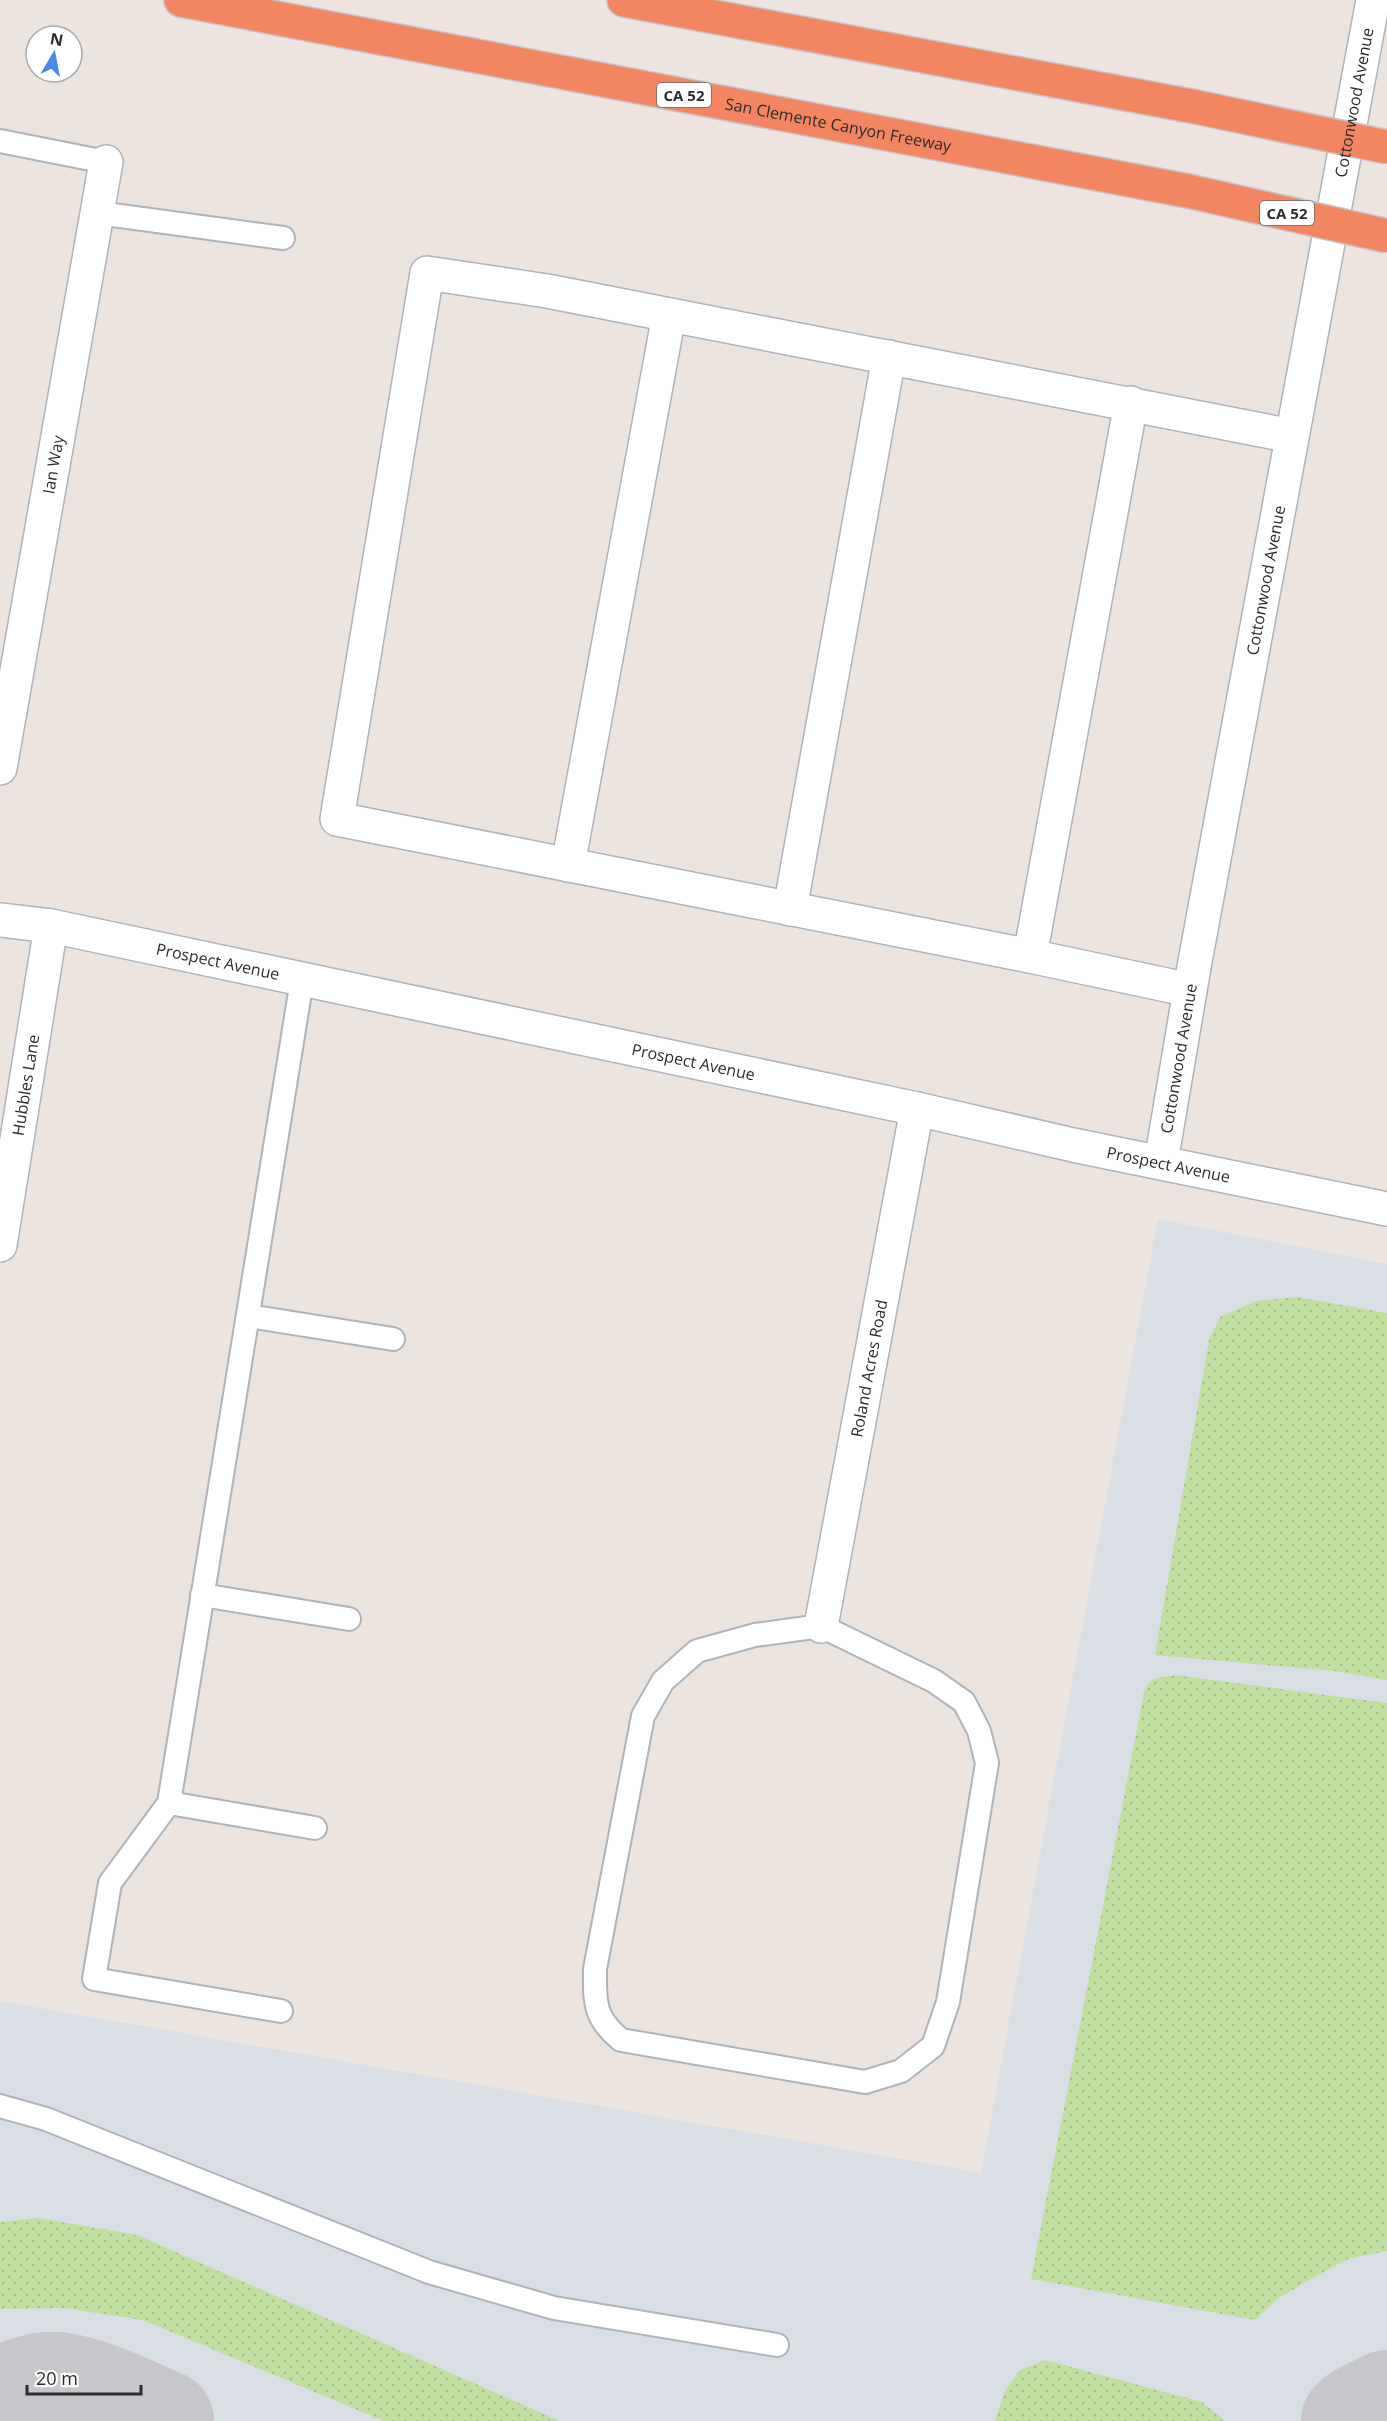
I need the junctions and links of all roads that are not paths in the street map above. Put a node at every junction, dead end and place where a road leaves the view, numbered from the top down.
1 (181, 0) edge
2 (624, 0) edge
3 (1373, 0) edge
4 (0, 141) edge
5 (1387, 147) edge
6 (106, 162) joint
7 (98, 213) junction
8 (1387, 236) edge
9 (283, 238) dead end
10 (669, 315) junction
11 (889, 357) junction
12 (1131, 403) junction
13 (1292, 436) junction
14 (0, 768) edge
15 (568, 865) junction
16 (790, 909) junction
17 (0, 920) edge
18 (51, 926) junction
19 (1030, 956) junction
20 (302, 980) junction
21 (1190, 990) junction
22 (917, 1109) junction
23 (1161, 1162) junction
24 (1387, 1209) edge
25 (0, 1245) edge
26 (248, 1316) junction
27 (393, 1340) dead end
28 (202, 1595) junction
29 (349, 1619) dead end
30 (820, 1626) junction
31 (169, 1803) junction
32 (315, 1828) dead end
33 (281, 2011) dead end
34 (0, 2106) edge
35 (777, 2345) dead end

1 - 8 highway, San Clemente Canyon Freeway / CA 52, bridge
2 - 5 highway, bridge
3 - 13 street, Cottonwood Avenue
4 - 6 lane
6 - 7 street, Ian Way
7 - 9 lane
7 - 14 street, Ian Way
10 - 11 street
10 - 15 street
10 - 15 street
11 - 12 street
11 - 16 street
12 - 13 street
12 - 19 street
13 - 21 street, Cottonwood Avenue
15 - 16 street
16 - 19 street
17 - 18 street, Prospect Avenue
18 - 20 street, Prospect Avenue
18 - 25 street, Hubbles Lane
19 - 21 street
20 - 22 street, Prospect Avenue
20 - 26 lane
21 - 23 street, Cottonwood Avenue
22 - 23 street, Prospect Avenue
22 - 30 street, Roland Acres Road
23 - 24 street, Prospect Avenue
26 - 27 lane
26 - 28 lane
28 - 29 lane
28 - 31 lane
30 - 30 lane
31 - 32 lane
31 - 33 lane
34 - 35 lane

